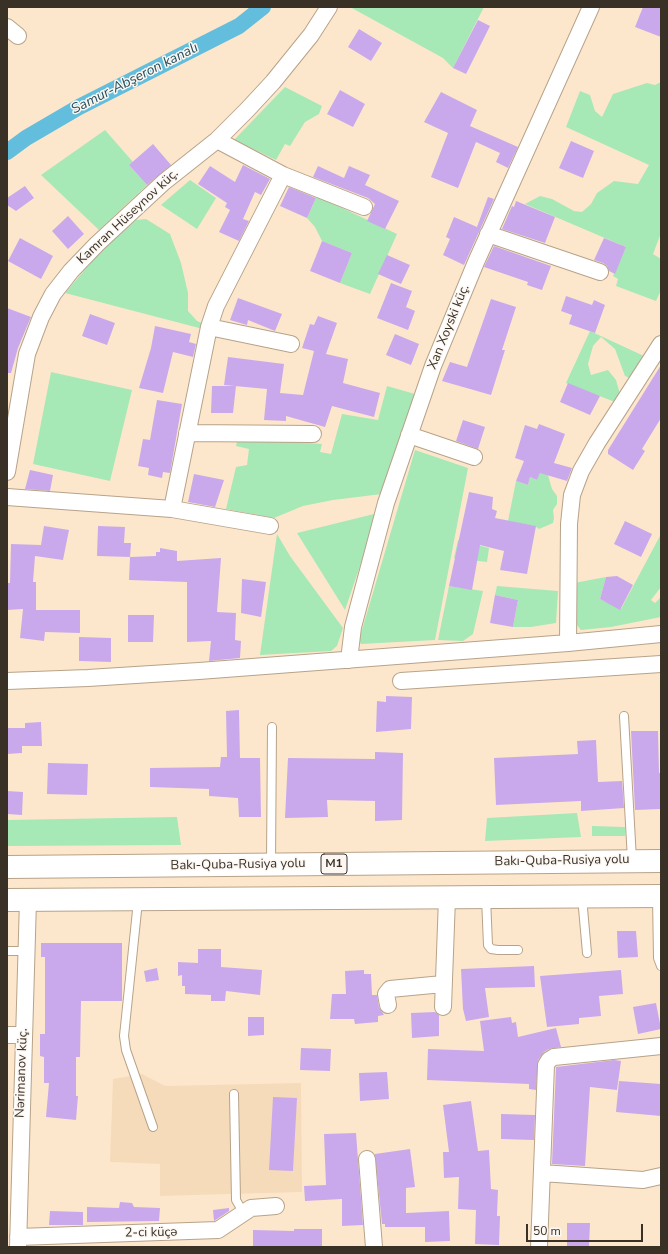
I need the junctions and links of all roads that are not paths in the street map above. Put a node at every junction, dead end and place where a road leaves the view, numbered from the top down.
1 (329, 7) edge
2 (591, 7) edge
3 (217, 140) junction
4 (282, 175) junction
5 (364, 207) dead end
6 (488, 234) junction
7 (600, 272) dead end
8 (209, 327) junction
9 (291, 344) dead end
10 (661, 344) edge
11 (187, 433) junction
12 (313, 434) dead end
13 (409, 435) junction
14 (474, 457) dead end
15 (7, 472) edge
16 (7, 497) edge
17 (172, 509) junction
18 (270, 526) dead end
19 (661, 634) edge
20 (568, 643) junction
21 (349, 660) junction
22 (661, 664) edge
23 (7, 680) edge
24 (401, 681) dead end
25 (624, 716) dead end
26 (272, 727) dead end
27 (632, 861) junction
28 (661, 861) edge
29 (271, 864) junction
30 (7, 867) edge
31 (582, 896) junction
32 (659, 896) edge
33 (486, 897) junction
34 (447, 898) junction
35 (17, 900) edge
36 (138, 900) junction
37 (518, 950) dead end
38 (7, 951) edge
39 (26, 951) junction
40 (587, 954) dead end
41 (661, 966) edge
42 (443, 984) junction
43 (388, 1005) dead end
44 (443, 1007) dead end
45 (7, 1035) edge
46 (24, 1035) junction
47 (661, 1046) edge
48 (234, 1094) dead end
49 (153, 1127) dead end
50 (367, 1160) dead end
51 (542, 1173) junction
52 (661, 1176) edge
53 (276, 1206) dead end
54 (243, 1212) junction
55 (185, 1240) edge
56 (18, 1242) edge
57 (374, 1247) edge
58 (539, 1247) edge

1 - 3 street, Kamran Hüseynov küç.
2 - 6 street, Xan Xoyski küç.
3 - 4 street
3 - 15 street, Kamran Hüseynov küç.
4 - 5 street
4 - 8 street
6 - 7 street
6 - 13 street, Xan Xoyski küç.
8 - 9 street
8 - 11 street
10 - 20 street
11 - 12 street
11 - 17 street
13 - 14 street
13 - 21 street, Xan Xoyski küç.
16 - 17 street
17 - 18 street
19 - 20 street
20 - 21 street
21 - 23 street
22 - 24 street
25 - 27 lane
26 - 29 lane
27 - 28 highway, Bakı-Quba-Rusiya yolu / M1
27 - 29 highway, Bakı-Quba-Rusiya yolu / M1
29 - 30 highway, Bakı-Quba-Rusiya yolu / M1
31 - 32 highway
31 - 33 highway
31 - 40 lane
32 - 41 lane
33 - 34 highway
33 - 37 lane
34 - 36 highway
34 - 42 street
35 - 36 highway
35 - 39 street, Nərimanov küç.
36 - 49 lane
38 - 39 lane
39 - 46 street, Nərimanov küç.
42 - 43 street
42 - 44 street
45 - 46 street
46 - 56 street, Nərimanov küç.
47 - 51 street
48 - 54 lane
50 - 57 street
51 - 52 street
51 - 58 street
53 - 54 street, 2-ci küçə
54 - 55 street, 2-ci küçə
55 - 56 street, 2-ci küçə

